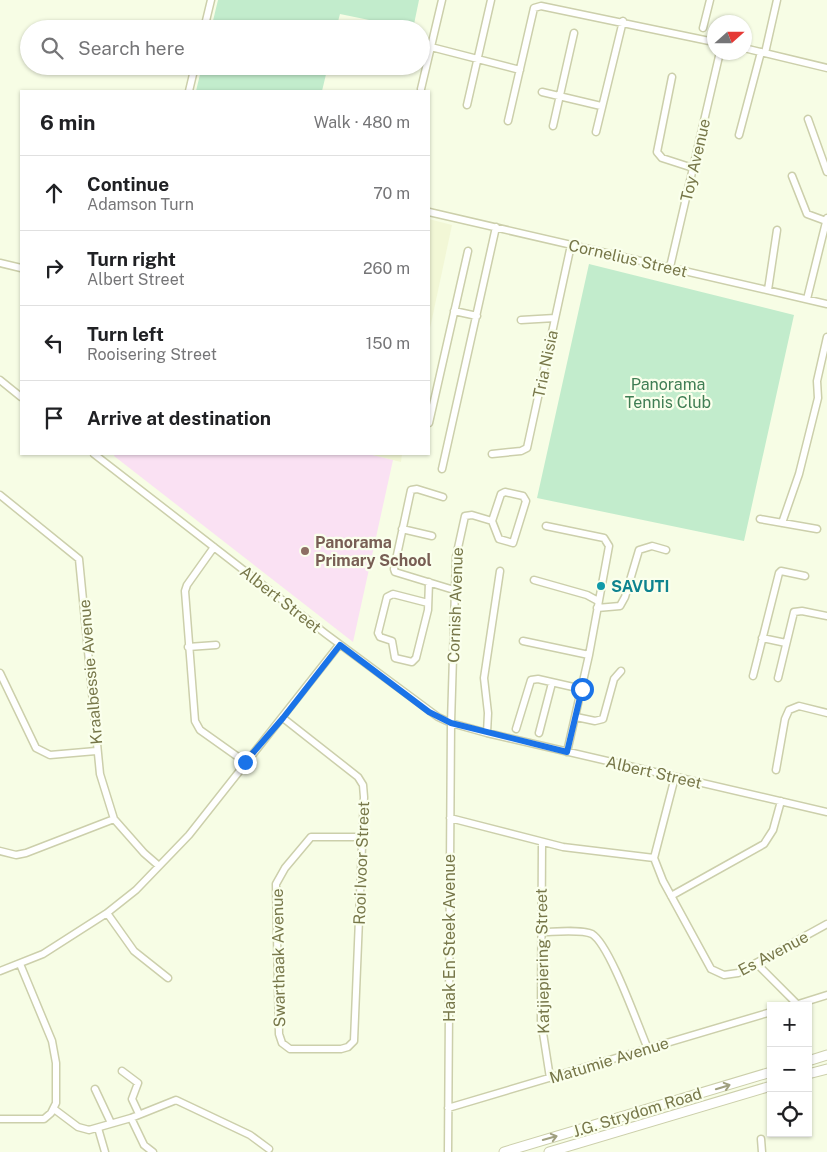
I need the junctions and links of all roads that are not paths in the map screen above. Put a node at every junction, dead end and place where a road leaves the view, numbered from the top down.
1 (211, 0) edge
2 (442, 0) edge
3 (491, 0) edge
4 (710, 0) edge
5 (777, 0) edge
6 (206, 20) edge
7 (624, 21) junction
8 (703, 28) dead end
9 (574, 33) dead end
10 (707, 40) edge
11 (431, 47) junction
12 (752, 50) edge
13 (430, 51) edge
14 (763, 53) junction
15 (478, 58) junction
16 (718, 60) edge
17 (827, 68) edge
18 (520, 70) junction
19 (193, 75) edge
20 (424, 75) edge
21 (672, 77) dead end
22 (421, 89) dead end
23 (189, 90) edge
24 (542, 92) dead end
25 (560, 97) junction
26 (466, 105) dead end
27 (601, 106) junction
28 (808, 119) dead end
29 (508, 121) dead end
30 (553, 126) dead end
31 (596, 132) dead end
32 (739, 135) dead end
33 (693, 168) junction
34 (827, 172) edge
35 (792, 176) dead end
36 (430, 212) edge
37 (827, 219) edge
38 (496, 227) junction
39 (777, 230) dead end
40 (571, 245) junction
41 (468, 251) dead end
42 (0, 263) edge
43 (670, 267) junction
44 (20, 268) edge
45 (768, 290) junction
46 (807, 299) junction
47 (827, 304) edge
48 (454, 311) junction
49 (477, 316) junction
50 (555, 318) junction
51 (521, 320) dead end
52 (827, 336) edge
53 (0, 380) edge
54 (20, 396) edge
55 (430, 419) edge
56 (492, 454) dead end
57 (101, 456) edge
58 (442, 469) dead end
59 (0, 495) edge
60 (443, 497) dead end
61 (760, 519) dead end
62 (492, 521) junction
63 (782, 523) junction
64 (546, 526) dead end
65 (402, 529) junction
66 (817, 529) dead end
67 (432, 536) dead end
68 (214, 547) junction
69 (666, 550) dead end
70 (500, 571) dead end
71 (805, 576) dead end
72 (534, 580) dead end
73 (429, 582) junction
74 (454, 590) junction
75 (598, 601) junction
76 (428, 603) junction
77 (827, 616) edge
78 (762, 638) junction
79 (523, 641) dead end
80 (786, 643) junction
81 (216, 645) dead end
82 (340, 645) junction
83 (188, 647) junction
84 (589, 655) junction
85 (621, 671) dead end
86 (0, 673) edge
87 (753, 676) dead end
88 (778, 678) dead end
89 (552, 683) junction
90 (582, 689) junction
91 (827, 713) edge
92 (576, 717) junction
93 (283, 718) junction
94 (451, 723) junction
95 (516, 729) dead end
96 (487, 733) junction
97 (539, 733) dead end
98 (96, 751) junction
99 (567, 752) junction
100 (245, 762) junction
101 (776, 770) dead end
102 (675, 776) junction
103 (781, 801) junction
104 (827, 812) edge
105 (450, 818) junction
106 (114, 819) junction
107 (363, 837) junction
108 (542, 843) junction
109 (0, 851) edge
110 (654, 858) junction
111 (159, 866) junction
112 (671, 896) junction
113 (107, 913) junction
114 (827, 924) edge
115 (542, 932) junction
116 (20, 964) junction
117 (756, 964) junction
118 (0, 971) edge
119 (168, 978) dead end
120 (827, 995) edge
121 (791, 1002) edge
122 (804, 1002) edge
123 (767, 1013) edge
124 (350, 1045) joint
125 (648, 1049) junction
126 (827, 1055) edge
127 (812, 1060) edge
128 (827, 1069) edge
129 (122, 1071) dead end
130 (767, 1073) edge
131 (812, 1073) edge
132 (550, 1078) junction
133 (767, 1087) edge
134 (95, 1088) dead end
135 (448, 1108) junction
136 (54, 1109) junction
137 (139, 1114) junction
138 (131, 1118) junction
139 (0, 1119) edge
140 (111, 1123) junction
141 (98, 1128) junction
142 (761, 1139) dead end
143 (269, 1150) dead end
144 (106, 1152) edge
145 (153, 1152) edge
146 (448, 1152) edge
147 (504, 1152) edge
148 (549, 1152) edge
149 (762, 1152) edge

1 - 6 street
2 - 11 street
3 - 15 street
4 - 8 street
5 - 14 street
7 - 10 street
7 - 18 street
7 - 27 street
9 - 25 street
11 - 13 street
11 - 15 street
12 - 14 street
14 - 17 street
14 - 32 street
15 - 18 street
15 - 26 street
16 - 33 street, Toy Avenue
18 - 29 street
19 - 23 street
20 - 22 street
21 - 33 street
24 - 25 street
25 - 27 street
25 - 30 street
27 - 31 street
28 - 34 street
33 - 43 street, Toy Avenue
35 - 37 street
36 - 38 street, Cornelius Street
37 - 46 street
38 - 40 street, Cornelius Street
38 - 49 street
39 - 45 street
40 - 43 street, Cornelius Street
40 - 50 street, Tria Nisia
41 - 48 street
42 - 44 street
43 - 45 street, Cornelius Street
45 - 46 street, Cornelius Street
46 - 47 street, Cornelius Street
48 - 49 street
48 - 55 street
49 - 58 street
50 - 51 street
50 - 56 street, Tria Nisia
52 - 63 street
53 - 54 street
57 - 68 street, Albert Street
59 - 98 street, Kraalbessie Avenue
60 - 65 street
61 - 63 street
62 - 62 street
62 - 74 street, Cornish Avenue
63 - 66 street
64 - 75 street
65 - 67 street
65 - 73 street
68 - 82 street, Albert Street
68 - 83 street
69 - 75 street
70 - 96 street
71 - 78 street
72 - 75 street
73 - 74 street
73 - 76 street
74 - 94 street, Cornish Avenue
75 - 84 street
76 - 76 street
77 - 80 street
78 - 80 street
78 - 87 street
79 - 84 street
80 - 88 street
81 - 83 street
82 - 93 street
82 - 94 street, Albert Street
83 - 100 street
84 - 90 street
85 - 92 street
86 - 98 street
89 - 90 street
89 - 95 street
89 - 97 street
90 - 92 street
91 - 101 street
92 - 99 street
93 - 100 street
93 - 107 street, Rooi Ivoor Street
94 - 96 street, Albert Street
94 - 105 street, Haak En Steek Avenue
96 - 99 street, Albert Street
98 - 106 street, Kraalbessie Avenue
99 - 102 street, Albert Street
100 - 111 street
102 - 103 street, Albert Street
102 - 110 street
103 - 104 street, Albert Street
103 - 112 street
105 - 108 street
105 - 135 street, Haak En Steek Avenue
106 - 109 street
106 - 111 street, Kraalbessie Avenue
107 - 124 street, Rooi Ivoor Street
107 - 124 street, Swarthaak Avenue
108 - 110 street
108 - 115 street, Katjiepiering Street
110 - 112 street
111 - 113 street
112 - 117 street, Es Avenue
113 - 116 street
113 - 119 street
114 - 117 street, Es Avenue
115 - 125 street
115 - 132 street, Katjiepiering Street
116 - 118 street
116 - 136 street
117 - 121 street
120 - 122 street
123 - 125 street, Matumie Avenue
125 - 132 street, Matumie Avenue
126 - 127 street
128 - 131 street
129 - 137 street
147 -> 130 street, J.G. Strydom Road
132 - 135 street, Matumie Avenue
133 - 148 street, J.G. Strydom Road
134 - 140 street
135 - 146 street, Haak En Steek Avenue
136 - 139 street
136 - 141 street
137 - 138 street
137 - 143 street
138 - 140 street
138 - 145 street
140 - 141 street
141 - 144 street
142 - 149 street

